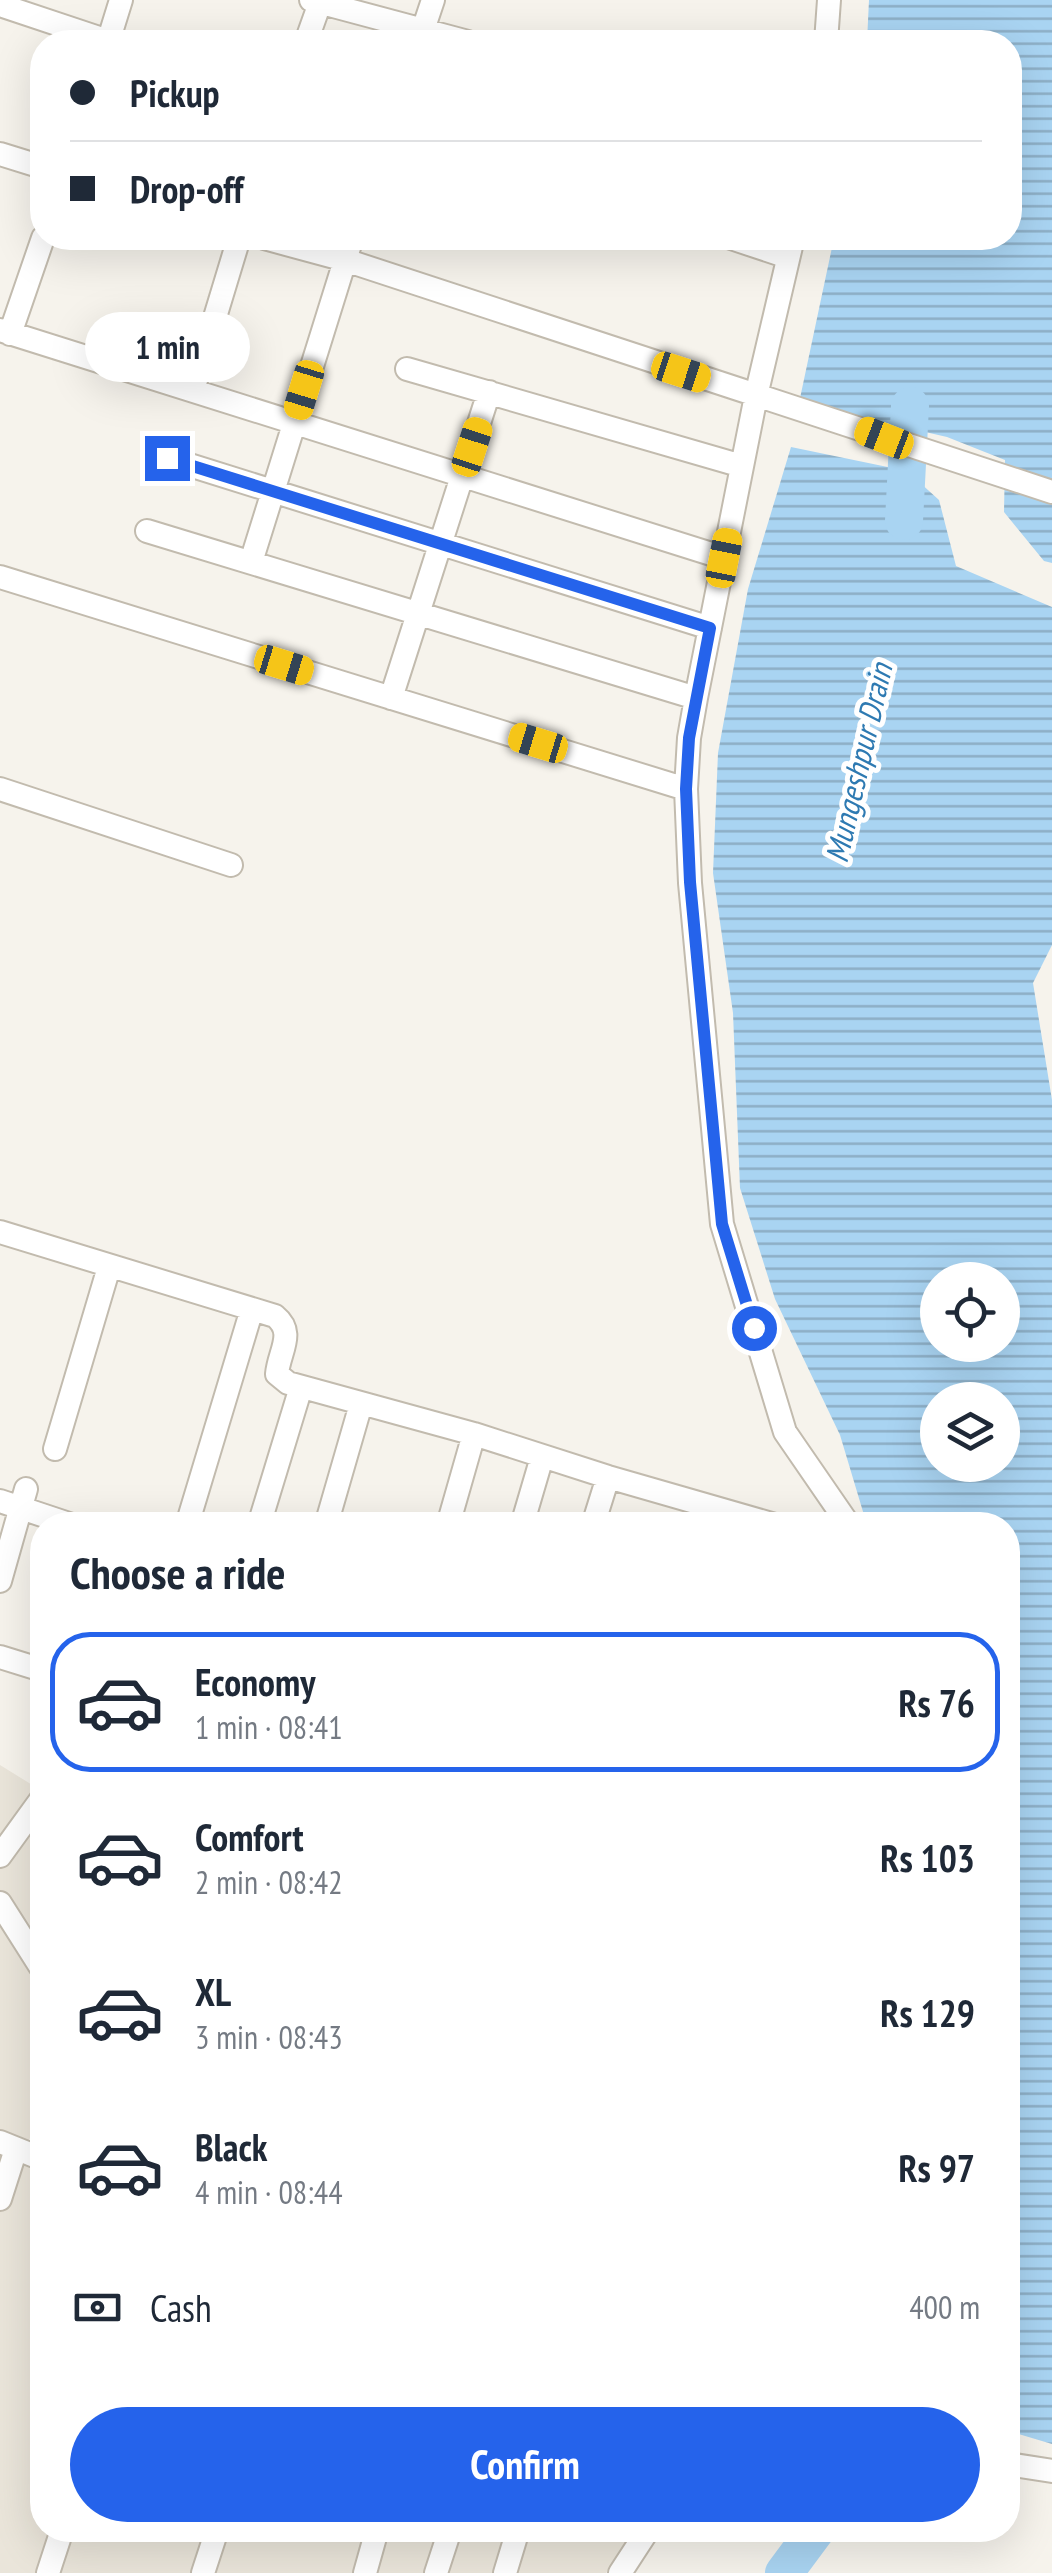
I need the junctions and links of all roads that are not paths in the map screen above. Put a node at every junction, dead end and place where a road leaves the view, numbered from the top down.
1 (121, 0) edge
2 (433, 0) edge
3 (829, 0) edge
4 (317, 1) edge
5 (0, 5) edge
6 (74, 30) edge
7 (112, 30) edge
8 (309, 30) edge
9 (403, 30) edge
10 (423, 30) edge
11 (827, 30) edge
12 (0, 154) edge
13 (30, 164) edge
14 (37, 250) edge
15 (235, 250) edge
16 (308, 250) edge
17 (348, 250) edge
18 (791, 250) edge
19 (345, 260) junction
20 (5, 332) edge
21 (407, 368) dead end
22 (193, 390) junction
23 (489, 392) junction
24 (756, 396) junction
25 (294, 422) junction
26 (167, 458) dead end
27 (742, 466) junction
28 (463, 474) junction
29 (1052, 492) edge
30 (272, 493) junction
31 (147, 530) dead end
32 (440, 546) junction
33 (724, 558) junction
34 (250, 562) junction
35 (0, 577) edge
36 (418, 613) junction
37 (710, 628) junction
38 (391, 698) junction
39 (696, 698) junction
40 (686, 789) junction
41 (0, 790) edge
42 (232, 866) dead end
43 (0, 1232) edge
44 (109, 1267) junction
45 (252, 1309) junction
46 (301, 1388) junction
47 (361, 1404) junction
48 (474, 1434) junction
49 (55, 1449) dead end
50 (542, 1457) junction
51 (608, 1478) junction
52 (16, 1499) edge
53 (44, 1512) edge
54 (191, 1512) edge
55 (263, 1512) edge
56 (330, 1512) edge
57 (452, 1512) edge
58 (526, 1512) edge
59 (597, 1512) edge
60 (714, 1512) edge
61 (841, 1512) edge
62 (0, 1581) edge
63 (0, 1657) edge
64 (30, 1666) edge
65 (30, 1815) edge
66 (0, 1856) edge
67 (0, 1903) edge
68 (30, 1950) edge
69 (8, 2146) edge
70 (0, 2199) edge
71 (1020, 2466) edge
72 (1052, 2471) edge
73 (58, 2542) edge
74 (213, 2542) edge
75 (374, 2542) edge
76 (446, 2542) edge
77 (514, 2542) edge
78 (640, 2542) edge
79 (48, 2573) edge
80 (203, 2573) edge
81 (365, 2573) edge
82 (436, 2573) edge
83 (504, 2573) edge
84 (620, 2573) edge

1 - 7 street
2 - 10 street
3 - 11 street
4 - 8 street
4 - 9 street
5 - 6 street
12 - 13 street
14 - 20 street
15 - 22 street
16 - 19 street
17 - 19 street
18 - 24 street
19 - 24 street
19 - 25 street
20 - 22 street
21 - 23 street
22 - 25 street
23 - 27 street
23 - 28 street
24 - 27 street
24 - 29 street
25 - 28 street
25 - 30 street
26 - 30 street
27 - 33 street
28 - 32 street
28 - 33 street
30 - 32 street
30 - 34 street
31 - 34 street
32 - 36 street
32 - 37 street
33 - 37 street
34 - 36 street
35 - 38 street
36 - 38 street
36 - 39 street
37 - 39 street
38 - 40 street
39 - 40 street
40 - 61 street
41 - 42 street
43 - 44 street
44 - 45 street
44 - 49 street
45 - 46 street
45 - 54 street
46 - 47 street
46 - 55 street
47 - 48 street
47 - 56 street
48 - 50 street
48 - 57 street
50 - 51 street
50 - 58 street
51 - 59 street
51 - 60 street
52 - 53 street
52 - 62 street
63 - 64 street
65 - 66 street
67 - 68 street
69 - 70 street
71 - 72 street
73 - 79 street
74 - 80 street
75 - 81 street
76 - 82 street
77 - 83 street
78 - 84 street

